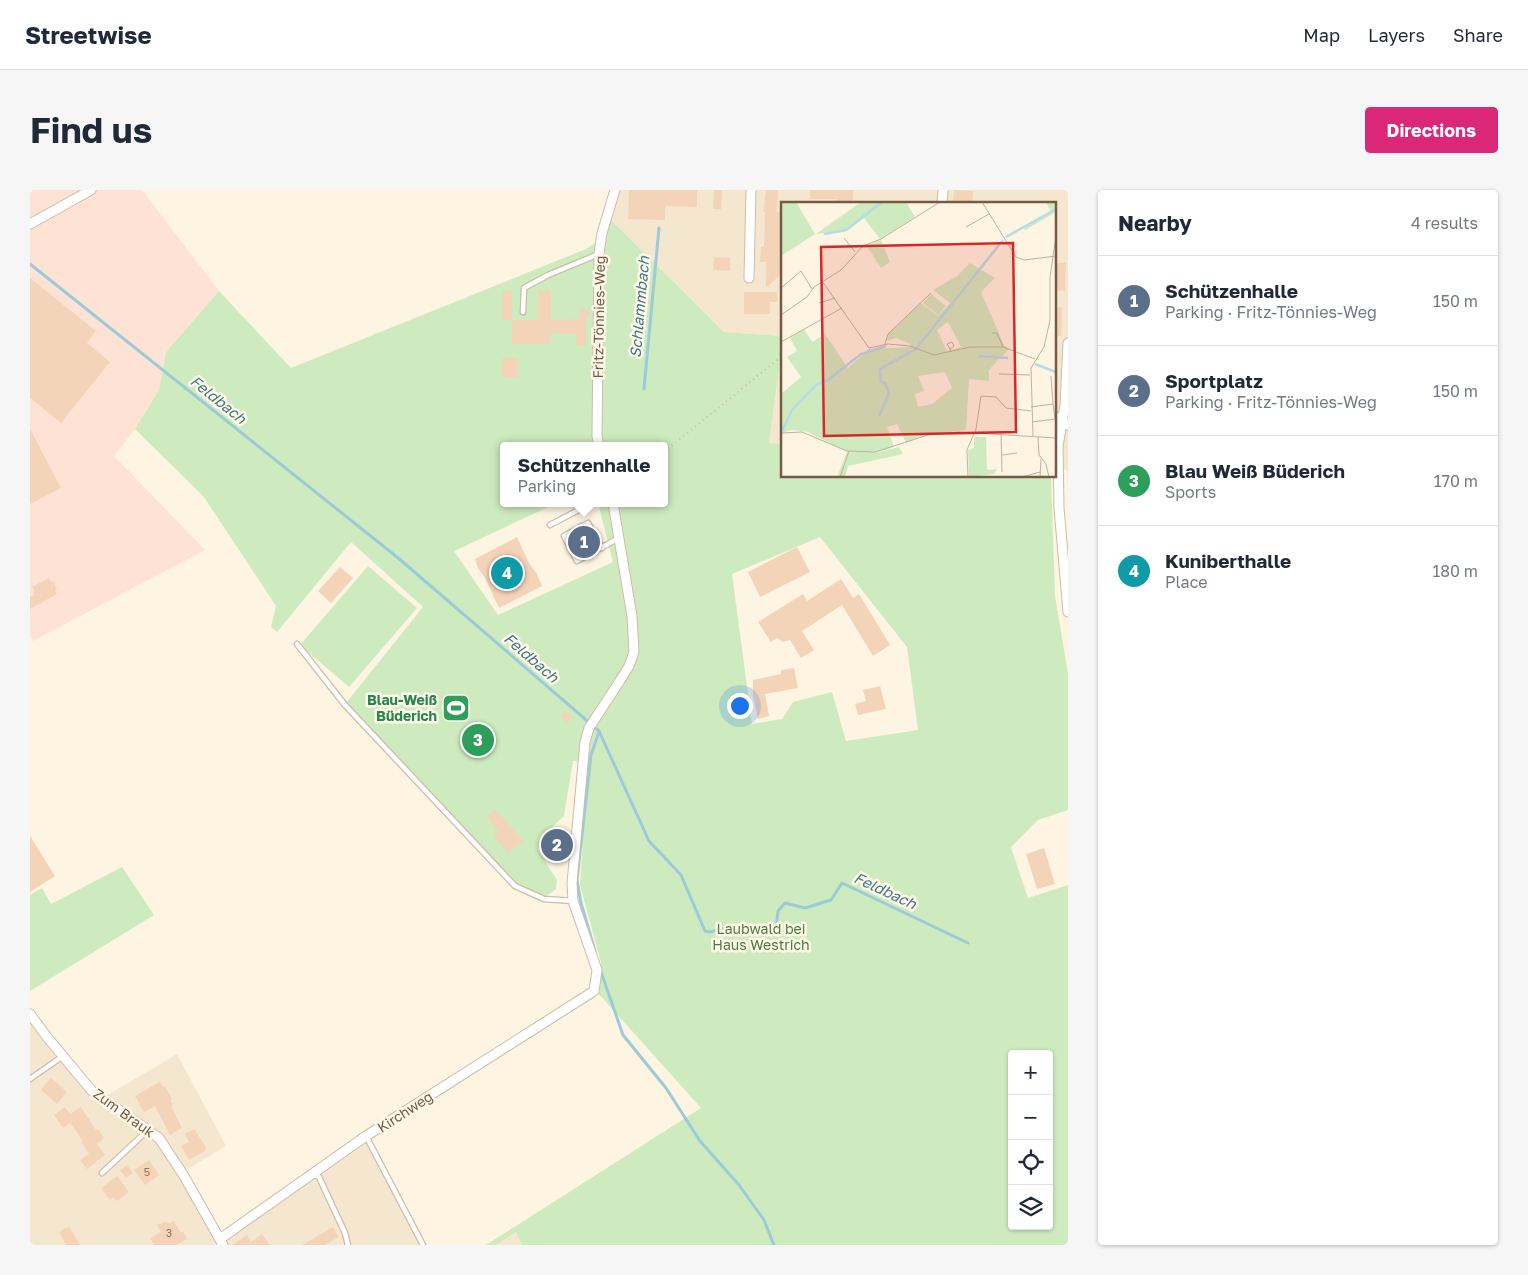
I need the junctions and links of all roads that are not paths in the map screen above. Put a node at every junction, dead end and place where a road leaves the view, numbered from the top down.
1 (91, 190) edge
2 (616, 190) edge
3 (751, 190) edge
4 (30, 224) edge
5 (599, 254) junction
6 (749, 278) dead end
7 (523, 312) dead end
8 (1068, 343) edge
9 (1061, 420) edge
10 (598, 442) edge
11 (584, 507) edge
12 (613, 507) edge
13 (550, 525) dead end
14 (619, 538) junction
15 (602, 548) junction
16 (1068, 612) edge
17 (298, 644) dead end
18 (573, 901) junction
19 (30, 1014) edge
20 (63, 1056) junction
21 (30, 1079) edge
22 (148, 1130) junction
23 (366, 1136) junction
24 (102, 1173) dead end
25 (313, 1174) junction
26 (221, 1242) edge
27 (348, 1245) edge
28 (423, 1245) edge

1 - 4 street
2 - 5 street, Fritz-Tönnies-Weg
3 - 6 street
5 - 7 lane
5 - 10 street, Fritz-Tönnies-Weg
8 - 9 street
9 - 16 street
11 - 13 lane
12 - 14 street
14 - 15 lane
14 - 18 street
15 - 15 lane
17 - 18 lane
18 - 23 street, Kirchweg
19 - 20 street, Zum Brauk
20 - 21 lane
20 - 22 street, Zum Brauk
22 - 24 lane
22 - 26 street, Zum Brauk
23 - 25 street, Kirchweg
23 - 28 lane
25 - 26 street, Kirchweg
25 - 27 lane

